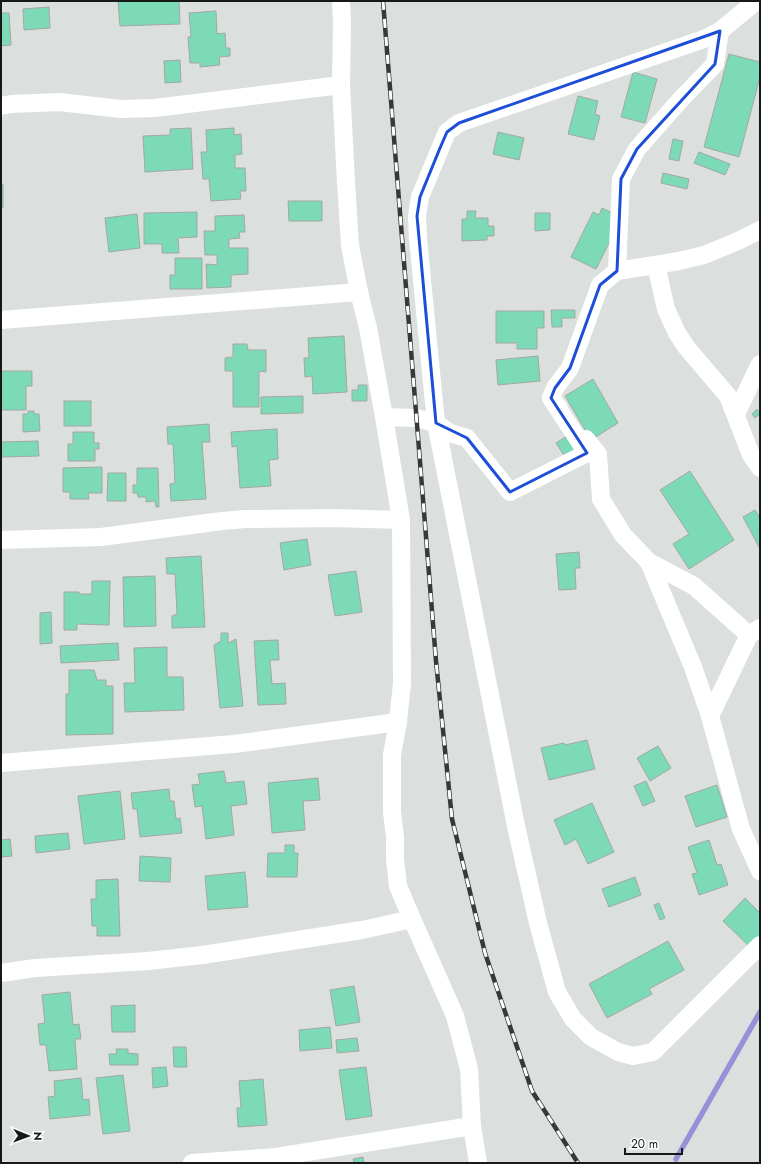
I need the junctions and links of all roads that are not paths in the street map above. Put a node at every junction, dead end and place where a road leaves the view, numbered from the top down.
1 (341, 1) edge
2 (756, 3) edge
3 (720, 31) junction
4 (341, 85) junction
5 (1, 106) edge
6 (760, 230) edge
7 (656, 265) junction
8 (617, 271) junction
9 (359, 292) junction
10 (1, 320) edge
11 (760, 364) edge
12 (551, 398) junction
13 (736, 414) junction
14 (384, 417) junction
15 (436, 423) junction
16 (760, 468) edge
17 (401, 520) junction
18 (1, 540) edge
19 (649, 562) junction
20 (755, 631) edge
21 (710, 716) junction
22 (398, 722) junction
23 (1, 764) edge
24 (760, 871) edge
25 (412, 919) junction
26 (760, 945) edge
27 (1, 973) edge
28 (472, 1126) junction
29 (192, 1163) edge
30 (478, 1163) edge

1 - 4 street
2 - 3 street
3 - 8 street
3 - 15 street
4 - 5 street
4 - 9 street
6 - 7 street
7 - 8 street
7 - 13 street
8 - 12 street
9 - 10 street
9 - 14 street
11 - 13 street
12 - 15 street
12 - 19 street
13 - 16 street
14 - 15 street
14 - 17 street
15 - 26 street
17 - 18 street
17 - 22 street
19 - 20 street
19 - 21 street
20 - 21 street
21 - 24 street
22 - 23 street
22 - 25 street
25 - 27 street
25 - 28 street
28 - 29 street
28 - 30 street

